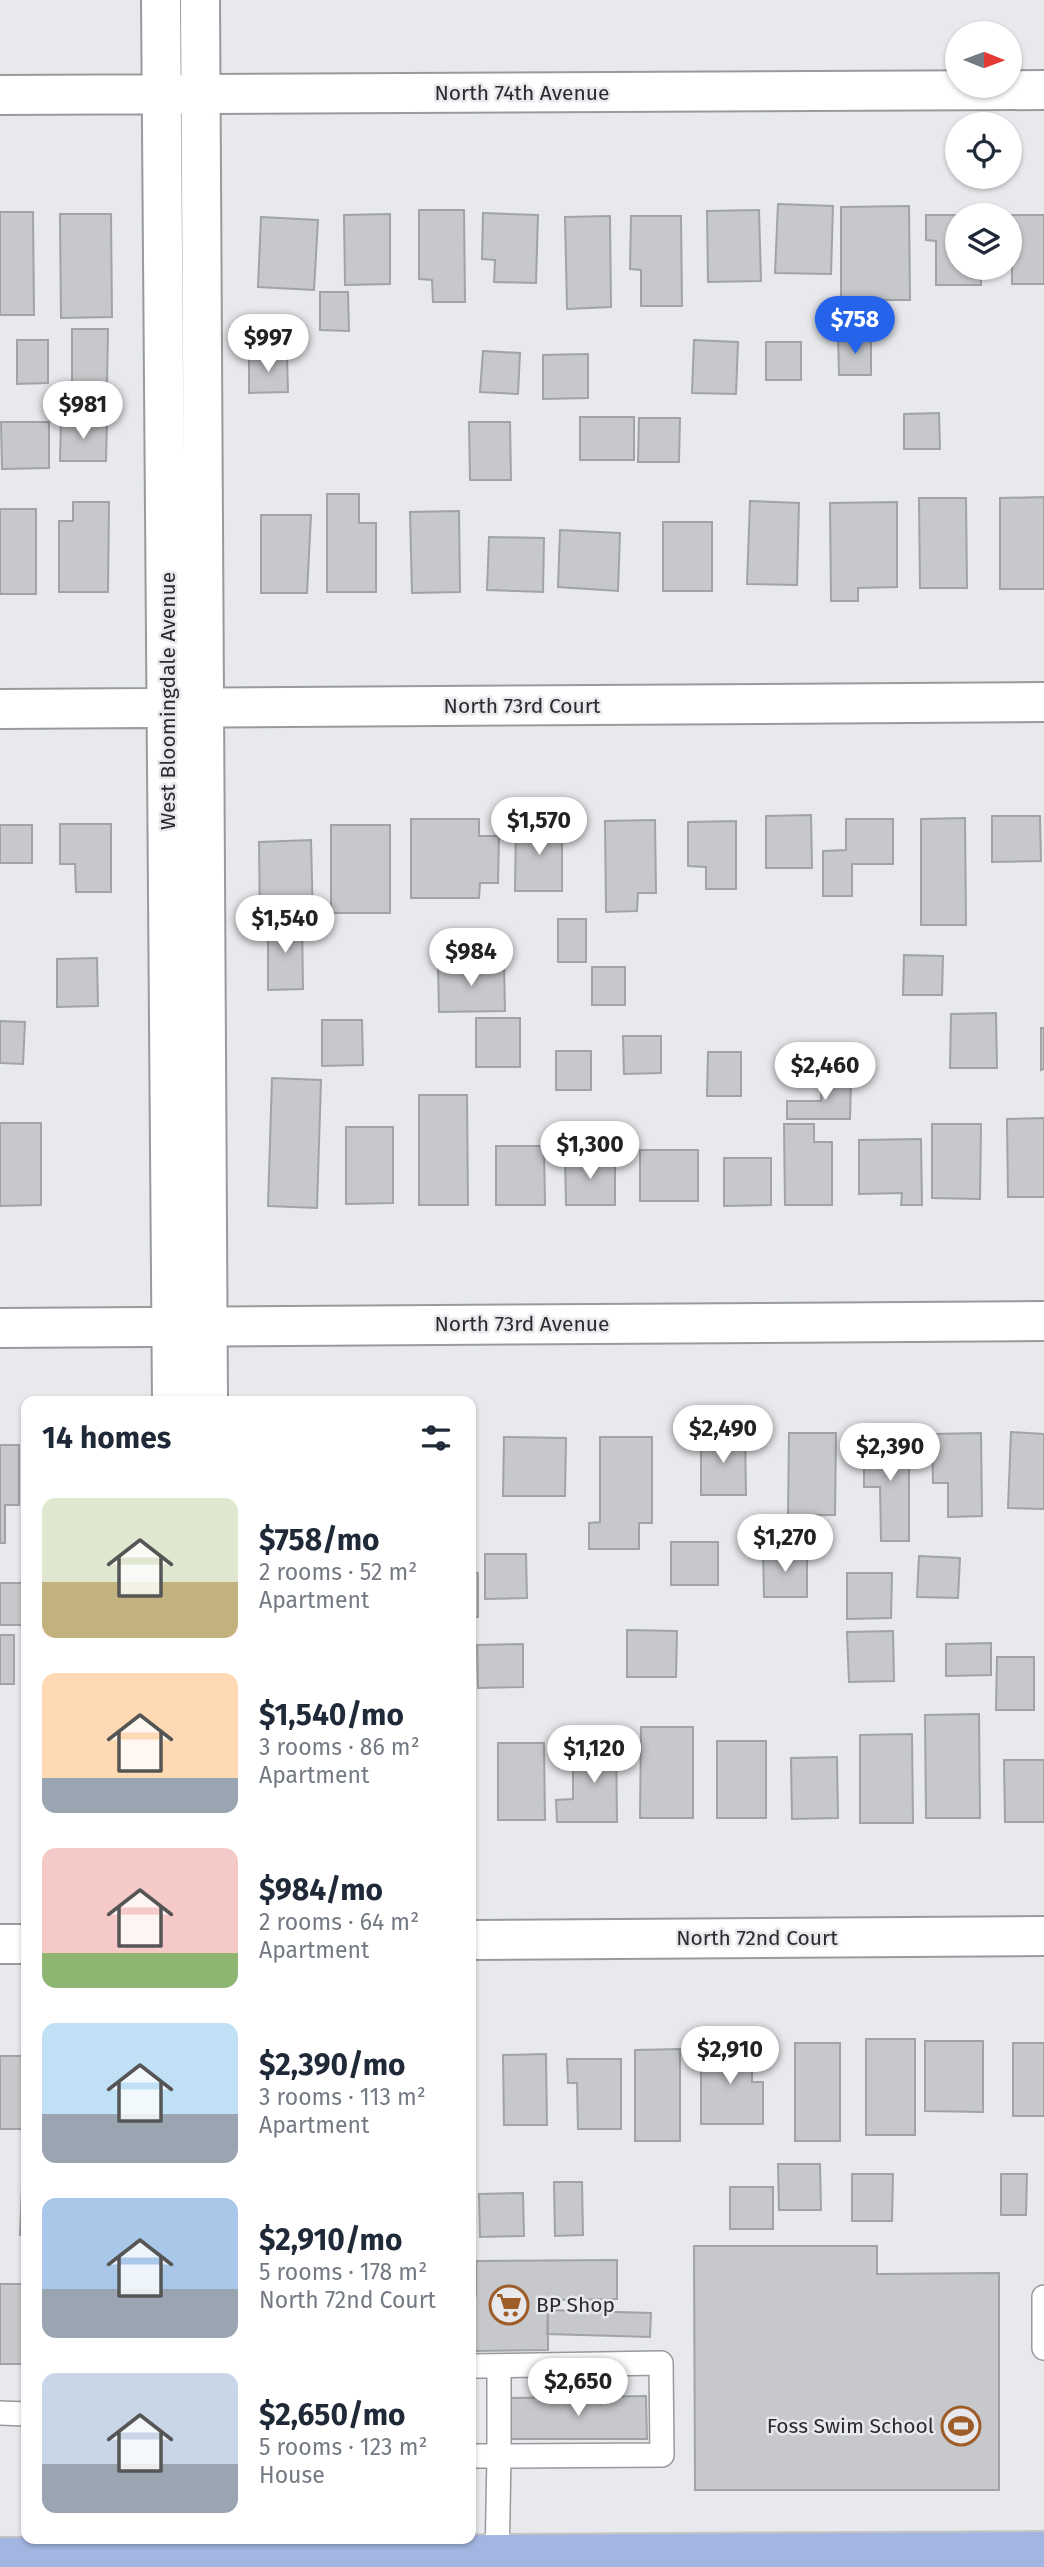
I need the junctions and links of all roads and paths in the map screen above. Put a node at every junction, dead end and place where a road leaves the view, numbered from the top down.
1 (161, 0) edge
2 (200, 0) edge
3 (1044, 90) edge
4 (162, 94) junction
5 (201, 94) junction
6 (0, 96) edge
7 (1044, 702) edge
8 (168, 708) junction
9 (206, 708) junction
10 (0, 709) edge
11 (1044, 1321) edge
12 (190, 1327) junction
13 (0, 1328) edge
14 (173, 1396) edge
15 (207, 1396) edge
16 (1044, 1936) edge
17 (476, 1940) edge
18 (0, 1944) edge
19 (21, 1944) edge
20 (1044, 2297) edge
21 (1044, 2348) edge
22 (476, 2366) edge
23 (499, 2366) junction
24 (0, 2413) edge
25 (21, 2414) edge
26 (476, 2456) edge
27 (499, 2456) junction
28 (1044, 2551) edge
29 (190, 2554) edge
30 (0, 2557) edge
31 (879, 2559) edge
32 (497, 2561) edge

1 - 4 street, West Bloomingdale Avenue
2 - 5 street, West Bloomingdale Avenue
3 - 5 street, North 74th Avenue
4 - 5 street, North 74th Avenue
4 - 6 street, North 74th Avenue
4 - 8 street, West Bloomingdale Avenue
5 - 9 street, West Bloomingdale Avenue
7 - 9 street, North 73rd Court
8 - 9 street, North 73rd Court
8 - 10 street, North 73rd Court
8 - 12 street, West Bloomingdale Avenue
9 - 12 street, West Bloomingdale Avenue
11 - 12 street, North 73rd Avenue
12 - 13 street, North 73rd Avenue
12 - 14 street, West Bloomingdale Avenue
12 - 15 street, West Bloomingdale Avenue
16 - 17 street, North 72nd Court
18 - 19 street
20 - 21 lane
22 - 23 lane
23 - 27 lane
23 - 27 lane
24 - 25 lane
26 - 27 lane
27 - 32 lane
28 - 31 main road
29 - 30 main road
29 - 32 main road
31 - 32 main road

